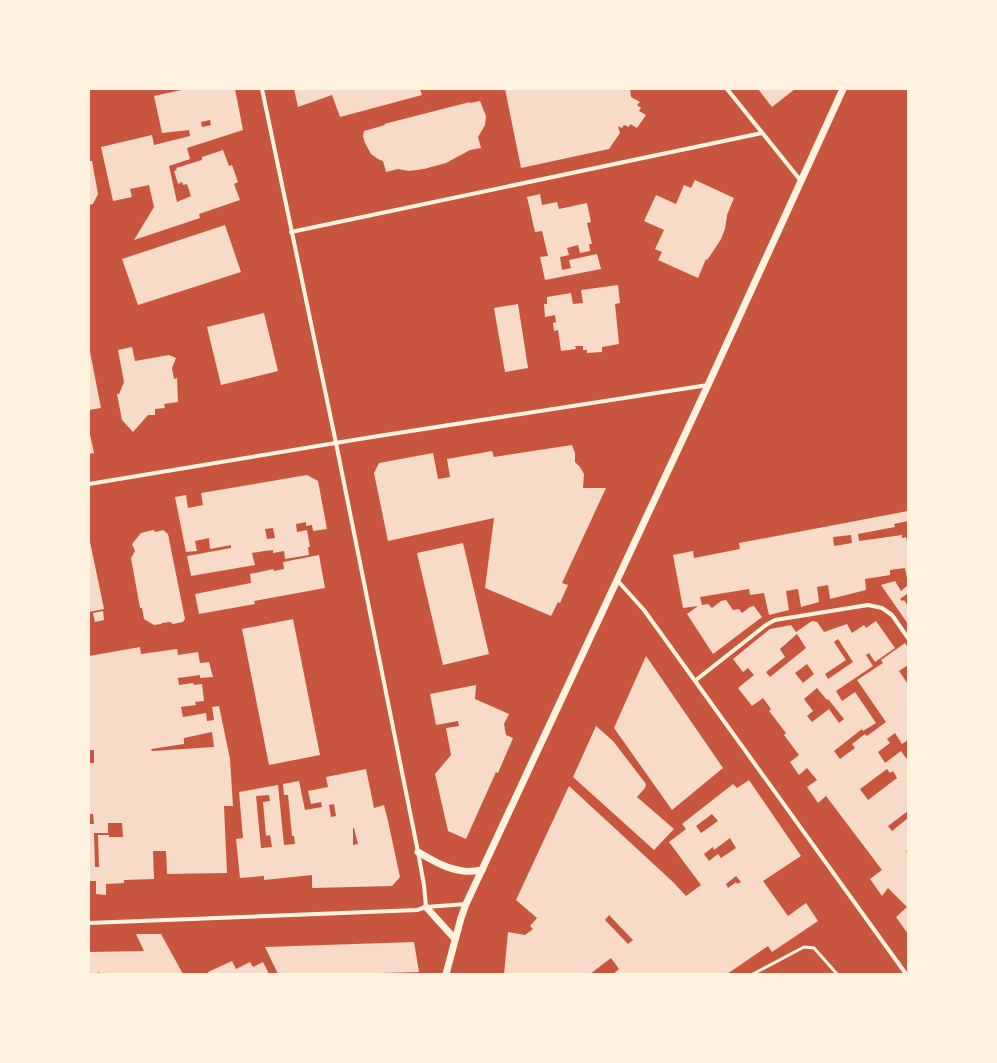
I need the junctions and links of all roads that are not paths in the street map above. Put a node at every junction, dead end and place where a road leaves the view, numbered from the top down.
1 (262, 89) edge
2 (727, 89) edge
3 (843, 89) edge
4 (762, 133) junction
5 (801, 181) junction
6 (292, 232) junction
7 (708, 385) junction
8 (336, 443) junction
9 (89, 484) edge
10 (617, 580) junction
11 (908, 638) edge
12 (696, 680) junction
13 (418, 852) junction
14 (482, 870) junction
15 (466, 904) junction
16 (426, 907) junction
17 (89, 923) edge
18 (455, 939) junction
19 (446, 974) edge
20 (753, 974) edge
21 (837, 974) edge
22 (906, 974) edge

1 - 6 street
2 - 4 street
3 - 5 street
4 - 5 street
4 - 6 street
5 - 7 street
6 - 8 street
7 - 8 street
7 - 10 street
8 - 9 street
8 - 13 street
10 - 12 street
10 - 14 street
11 - 12 street
12 - 22 street
13 - 14 street
13 - 16 street
14 - 15 street
15 - 16 street
15 - 18 street
16 - 17 street
16 - 18 street
18 - 19 street
20 - 21 lane

